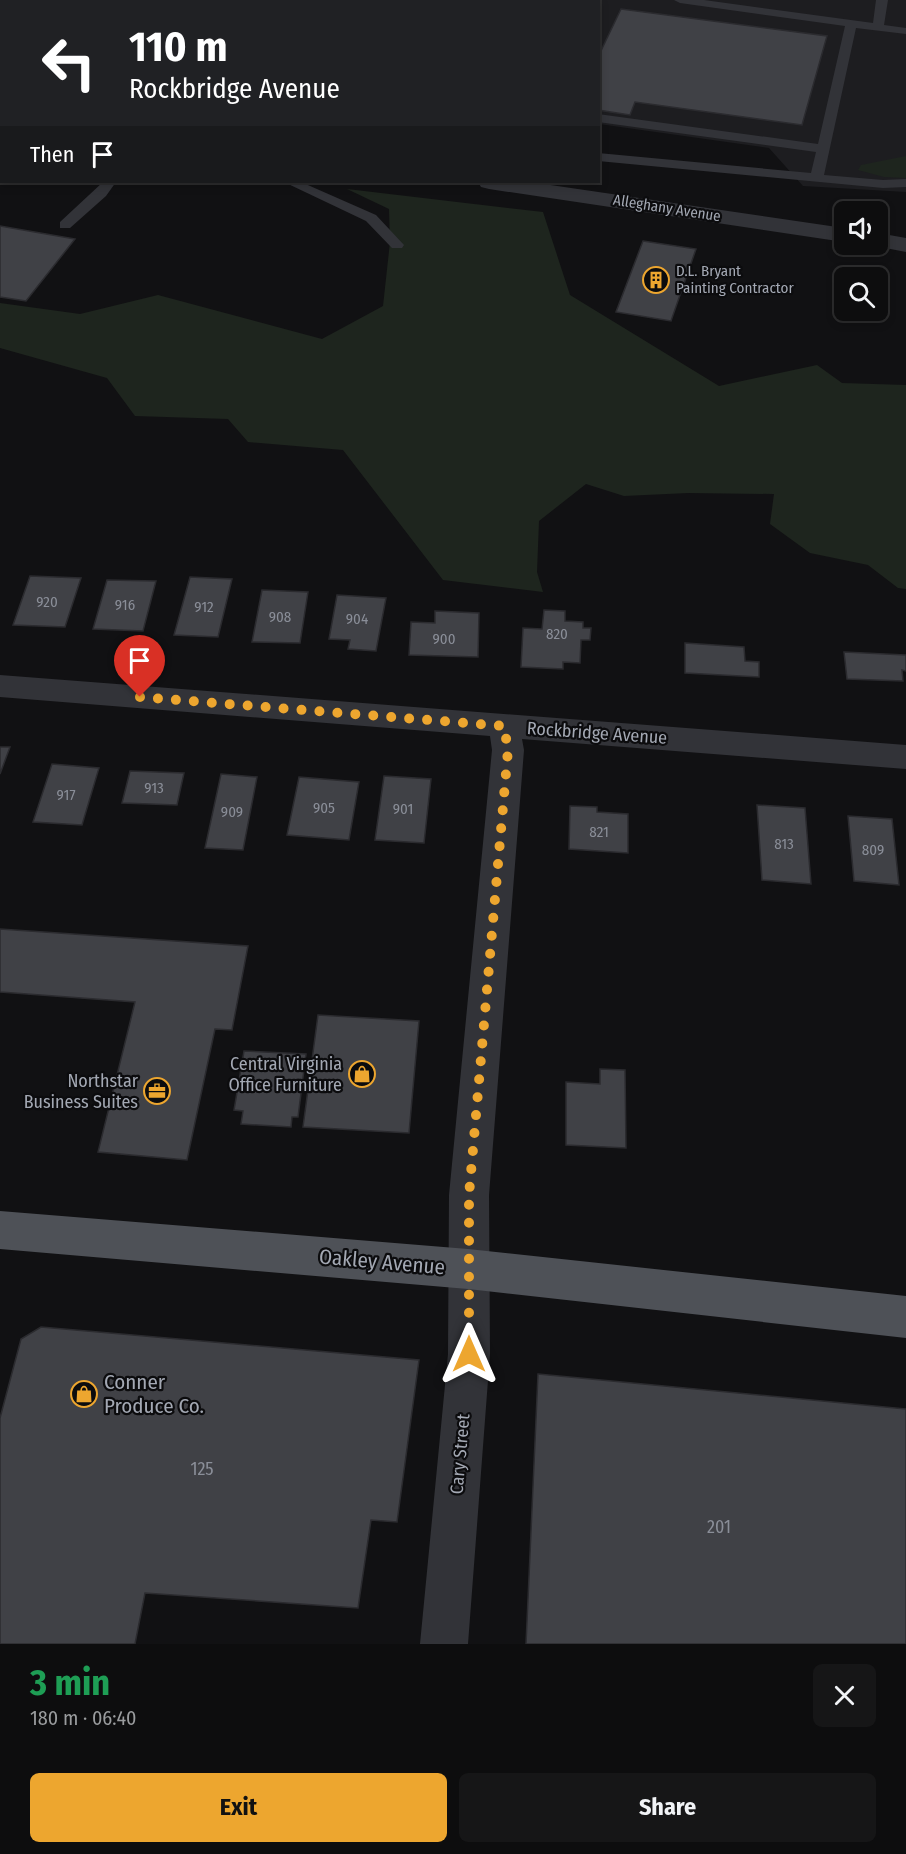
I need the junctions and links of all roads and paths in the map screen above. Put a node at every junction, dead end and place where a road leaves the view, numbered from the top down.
1 (680, 0) edge
2 (882, 0) edge
3 (851, 23) junction
4 (878, 27) junction
5 (906, 31) edge
6 (600, 118) edge
7 (823, 149) junction
8 (600, 157) edge
9 (817, 177) junction
10 (108, 183) edge
11 (293, 183) edge
12 (507, 183) edge
13 (906, 183) edge
14 (65, 225) dead end
15 (834, 233) edge
16 (888, 242) edge
17 (397, 244) dead end
18 (906, 245) edge
19 (0, 686) edge
20 (504, 726) junction
21 (906, 757) edge
22 (0, 1230) edge
23 (468, 1269) junction
24 (906, 1317) edge
25 (444, 1644) edge

1 - 3 lane
2 - 4 lane
3 - 4 lane
3 - 7 lane
4 - 5 lane
6 - 7 lane
7 - 9 lane
8 - 9 lane
9 - 13 lane
10 - 14 lane
11 - 17 lane
12 - 15 street, Alleghany Avenue
16 - 18 street
19 - 20 street, Rockbridge Avenue
20 - 21 street, Rockbridge Avenue
20 - 23 street, Cary Street
22 - 23 main road, Oakley Avenue
23 - 24 main road, Oakley Avenue
23 - 25 street, Cary Street

